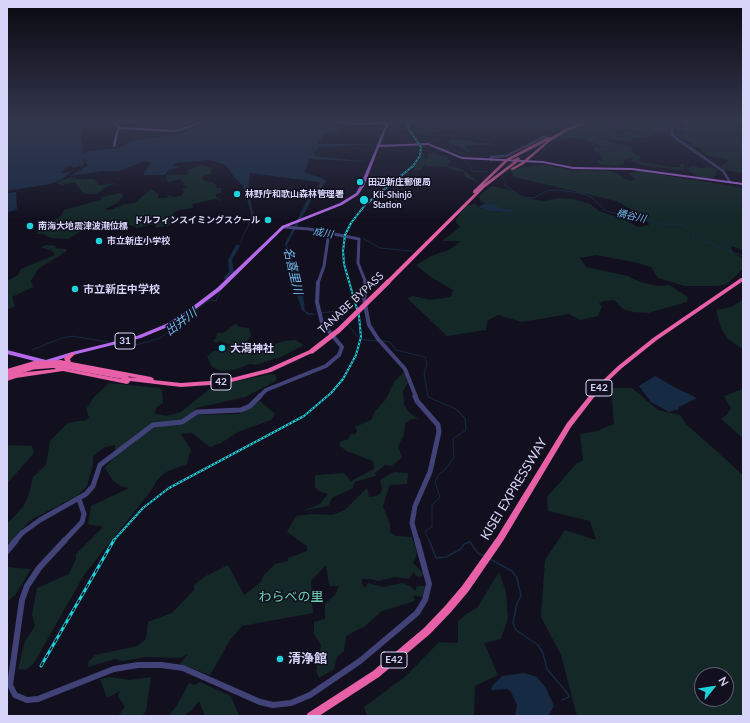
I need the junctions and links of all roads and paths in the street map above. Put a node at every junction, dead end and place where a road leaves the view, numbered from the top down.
1 (375, 155) edge
2 (455, 155) edge
3 (509, 155) edge
4 (517, 155) edge
5 (526, 155) edge
6 (532, 155) edge
7 (698, 155) edge
8 (491, 160) junction
9 (507, 160) junction
10 (518, 160) junction
11 (525, 161) junction
12 (730, 182) junction
13 (743, 184) edge
14 (483, 187) junction
15 (471, 196) junction
16 (283, 227) junction
17 (329, 232) junction
18 (396, 272) junction
19 (743, 279) edge
20 (310, 350) junction
21 (7, 352) edge
22 (72, 354) junction
23 (27, 356) junction
24 (46, 362) junction
25 (68, 363) junction
26 (22, 367) junction
27 (65, 370) junction
28 (7, 371) edge
29 (14, 376) junction
30 (7, 377) edge
31 (125, 378) junction
32 (179, 383) junction
33 (193, 385) junction
34 (79, 499) junction
35 (7, 551) edge
36 (311, 716) edge

1 - 16 main road, 31
2 - 8 main road
3 - 8 street
4 - 9 highway
5 - 10 highway, TANABE BYPASS / 42
6 - 11 highway
7 - 12 street
8 - 9 main road
9 - 11 main road
9 - 15 highway
10 - 14 highway, TANABE BYPASS / 42
10 - 15 highway, TANABE BYPASS / 42
11 - 12 main road
11 - 14 highway
12 - 13 main road
14 - 18 highway, TANABE BYPASS / 42
15 - 18 highway, TANABE BYPASS / 42
16 - 17 street
16 - 22 main road, 31
17 - 34 street
17 - 34 street
18 - 20 highway, TANABE BYPASS / 42, bridge
19 - 36 highway, KISEI EXPRESSWAY / E42
20 - 32 highway, TANABE BYPASS / 42
20 - 33 highway, TANABE BYPASS / 42
21 - 23 main road
22 - 24 main road, 31
22 - 25 highway
23 - 24 main road
23 - 26 main road
24 - 25 highway, 42
24 - 26 highway, 42
24 - 27 highway, 42
24 - 29 highway, 42
25 - 32 highway, 42
26 - 28 highway, 42
27 - 29 highway, 42
27 - 33 highway, 42
29 - 30 highway, 42
30 - 31 highway, TANABE BYPASS / 42, bridge
31 - 32 highway, TANABE BYPASS / 42
31 - 33 highway, TANABE BYPASS / 42
34 - 35 street

